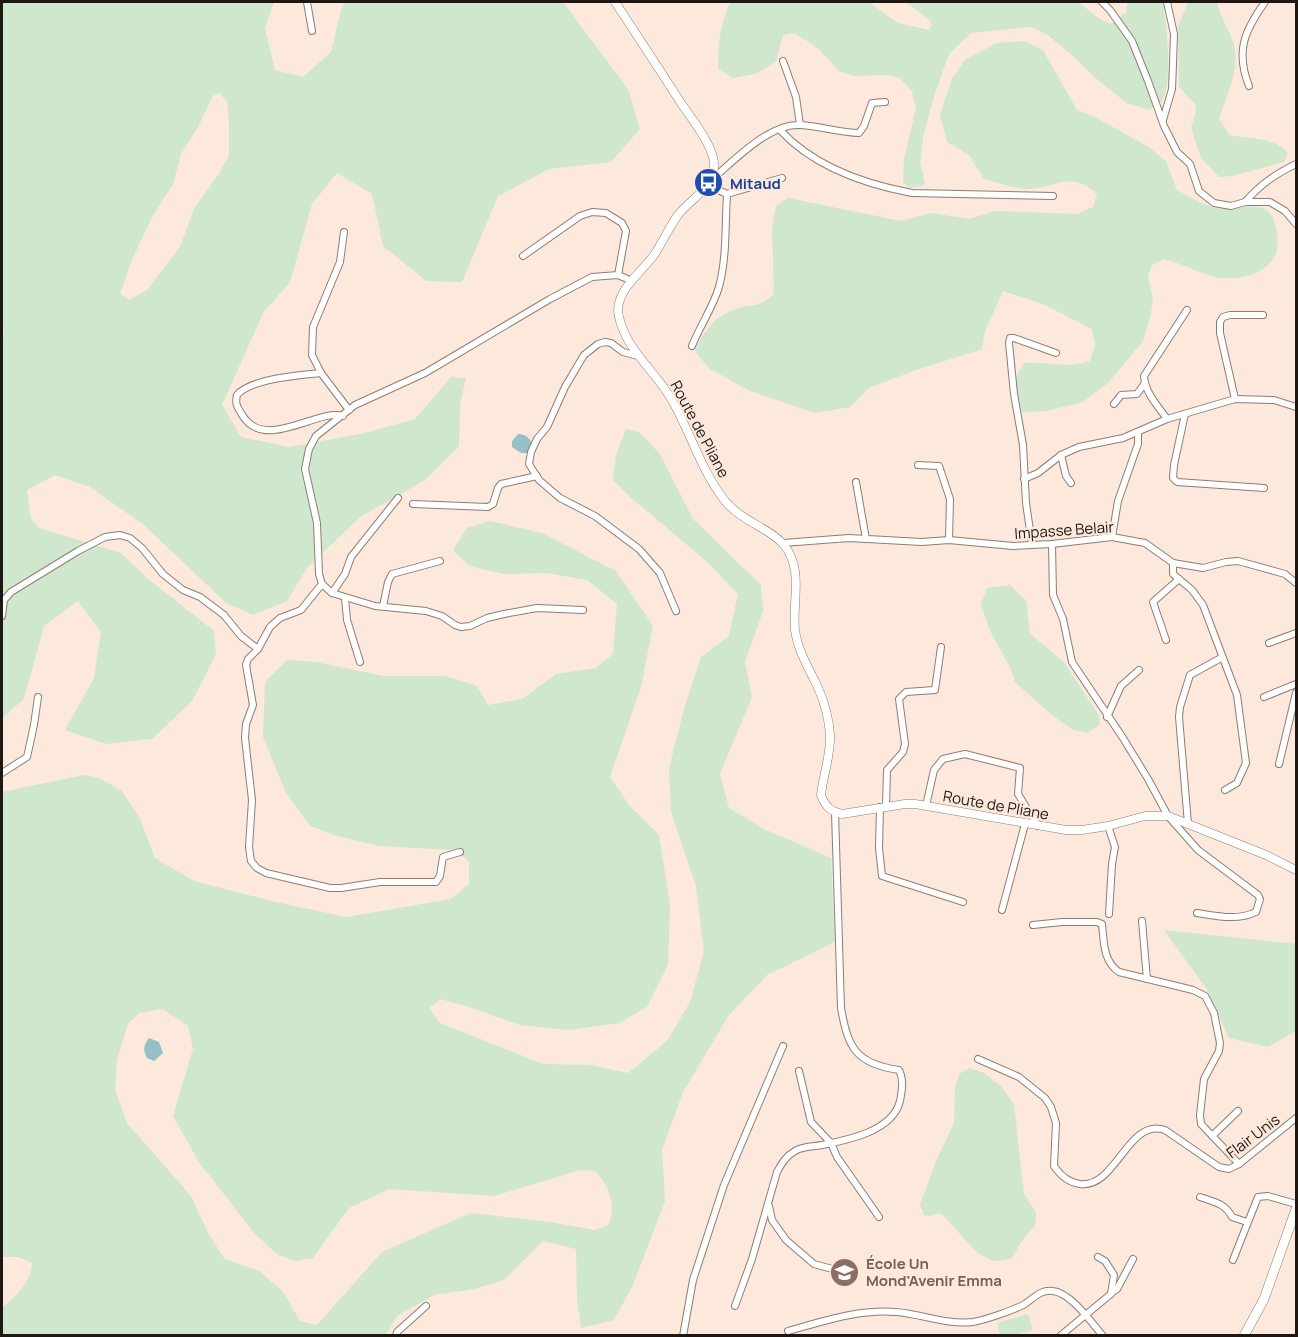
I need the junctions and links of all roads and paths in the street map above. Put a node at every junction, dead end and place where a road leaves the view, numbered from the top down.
1 (307, 2) edge
2 (615, 2) edge
3 (1102, 2) edge
4 (1167, 2) edge
5 (1265, 2) edge
6 (312, 31) dead end
7 (783, 61) dead end
8 (1249, 86) dead end
9 (885, 102) dead end
10 (800, 125) junction
11 (1164, 126) junction
12 (780, 130) junction
13 (1296, 164) edge
14 (782, 178) dead end
15 (708, 184) junction
16 (727, 194) junction
17 (1053, 196) dead end
18 (1245, 202) junction
19 (1296, 224) edge
20 (344, 232) dead end
21 (524, 256) dead end
22 (618, 275) junction
23 (632, 281) junction
24 (1187, 310) dead end
25 (1263, 315) dead end
26 (692, 346) dead end
27 (1056, 353) dead end
28 (638, 356) junction
29 (321, 373) junction
30 (1145, 383) junction
31 (1235, 399) junction
32 (1114, 404) dead end
33 (1296, 407) edge
34 (349, 410) junction
35 (1185, 414) junction
36 (343, 416) junction
37 (1167, 419) junction
38 (1138, 432) junction
39 (1061, 455) junction
40 (918, 465) dead end
41 (537, 476) junction
42 (1024, 480) junction
43 (856, 482) dead end
44 (1071, 483) dead end
45 (1264, 488) dead end
46 (398, 498) dead end
47 (413, 504) dead end
48 (1112, 537) junction
49 (866, 539) junction
50 (949, 540) junction
51 (783, 543) junction
52 (1032, 544) junction
53 (1052, 544) junction
54 (440, 561) dead end
55 (1173, 563) junction
56 (1179, 579) junction
57 (322, 584) junction
58 (1296, 584) edge
59 (332, 593) junction
60 (345, 598) junction
61 (383, 606) junction
62 (584, 610) dead end
63 (676, 611) dead end
64 (2, 616) edge
65 (1296, 633) edge
66 (1166, 640) dead end
67 (1269, 643) dead end
68 (940, 647) dead end
69 (258, 650) junction
70 (1221, 658) junction
71 (360, 662) dead end
72 (1139, 670) dead end
73 (1296, 684) edge
74 (1296, 693) edge
75 (38, 697) dead end
76 (1264, 697) dead end
77 (1107, 717) junction
78 (1279, 764) dead end
79 (2, 773) edge
80 (1225, 790) dead end
81 (926, 806) junction
82 (883, 807) junction
83 (834, 812) junction
84 (1168, 816) junction
85 (1025, 824) junction
86 (1188, 824) junction
87 (1038, 826) junction
88 (1108, 826) junction
89 (460, 852) dead end
90 (1296, 870) edge
91 (963, 902) dead end
92 (1002, 910) dead end
93 (1197, 913) dead end
94 (1109, 914) dead end
95 (1142, 921) dead end
96 (1033, 925) dead end
97 (1147, 979) junction
98 (783, 1046) dead end
99 (978, 1059) dead end
100 (799, 1071) dead end
101 (1238, 1111) dead end
102 (1296, 1118) edge
103 (1212, 1136) junction
104 (831, 1143) junction
105 (1239, 1164) junction
106 (1200, 1197) dead end
107 (769, 1202) junction
108 (1296, 1207) edge
109 (879, 1217) dead end
110 (1247, 1222) junction
111 (1098, 1257) dead end
112 (1133, 1259) dead end
113 (1233, 1260) dead end
114 (847, 1273) dead end
115 (1111, 1294) junction
116 (426, 1306) dead end
117 (735, 1306) dead end
118 (1084, 1315) junction
119 (1252, 1324) junction
120 (789, 1331) dead end
121 (396, 1335) edge
122 (683, 1335) edge
123 (1060, 1335) edge
124 (1103, 1335) edge
125 (1245, 1335) edge
126 (1253, 1335) edge

1 - 6 street
2 - 15 street
3 - 11 street
4 - 11 street
5 - 8 street
7 - 10 street
9 - 10 street
10 - 12 street
11 - 18 street
12 - 15 street
12 - 17 street
13 - 18 street
14 - 16 street
15 - 16 street
15 - 23 street, Route de Pliane
16 - 26 street
18 - 19 street
20 - 29 street
21 - 22 street
22 - 23 street
22 - 34 street
23 - 28 street, Route de Pliane
24 - 30 street
25 - 31 street
27 - 42 street
28 - 41 street
28 - 51 street, Route de Pliane
29 - 34 street
29 - 36 street
30 - 32 street
30 - 37 street
31 - 33 street
31 - 35 street
34 - 36 street
35 - 37 street
35 - 45 street
36 - 57 street
37 - 38 street
38 - 39 street
38 - 48 street
39 - 42 street
39 - 44 street
40 - 50 street
41 - 47 street
41 - 63 street
42 - 52 street
43 - 49 street
46 - 59 street
48 - 53 street, Impasse Belair
48 - 55 street, Impasse Belair
49 - 50 street, Impasse Belair
49 - 51 street, Impasse Belair
50 - 52 street, Impasse Belair
51 - 83 street
52 - 53 street, Impasse Belair
53 - 77 street
54 - 61 street
55 - 56 street
55 - 58 street, Impasse Belair
56 - 66 street
56 - 70 street
57 - 59 street
57 - 69 street
59 - 60 street
60 - 61 street
60 - 71 street
61 - 62 street
64 - 69 street
65 - 67 street
68 - 82 street
69 - 89 street
70 - 80 street
70 - 86 street
72 - 77 street
73 - 76 street
74 - 78 street
75 - 79 street
77 - 84 street
81 - 82 street, Route de Pliane
81 - 85 street, Route de Pliane
81 - 87 street
82 - 83 street, Route de Pliane
82 - 91 street
83 - 104 street
84 - 86 street, Route de Pliane
84 - 88 street, Route de Pliane
84 - 93 street
85 - 87 street, Route de Pliane
85 - 92 street
86 - 90 street, Route de Pliane
87 - 88 street, Route de Pliane
88 - 94 street
95 - 97 street
96 - 97 street
97 - 103 street
98 - 122 street
99 - 105 street, Flair Unis
100 - 104 street
101 - 103 street
102 - 105 street, Flair Unis
103 - 105 street
104 - 107 street
104 - 109 street
106 - 110 street
107 - 114 street
107 - 117 street
108 - 110 street
108 - 119 main road
110 - 113 street
111 - 115 street
112 - 115 street
115 - 118 street
116 - 121 street
118 - 120 street
118 - 123 street
118 - 124 street
119 - 125 main road
119 - 126 street

